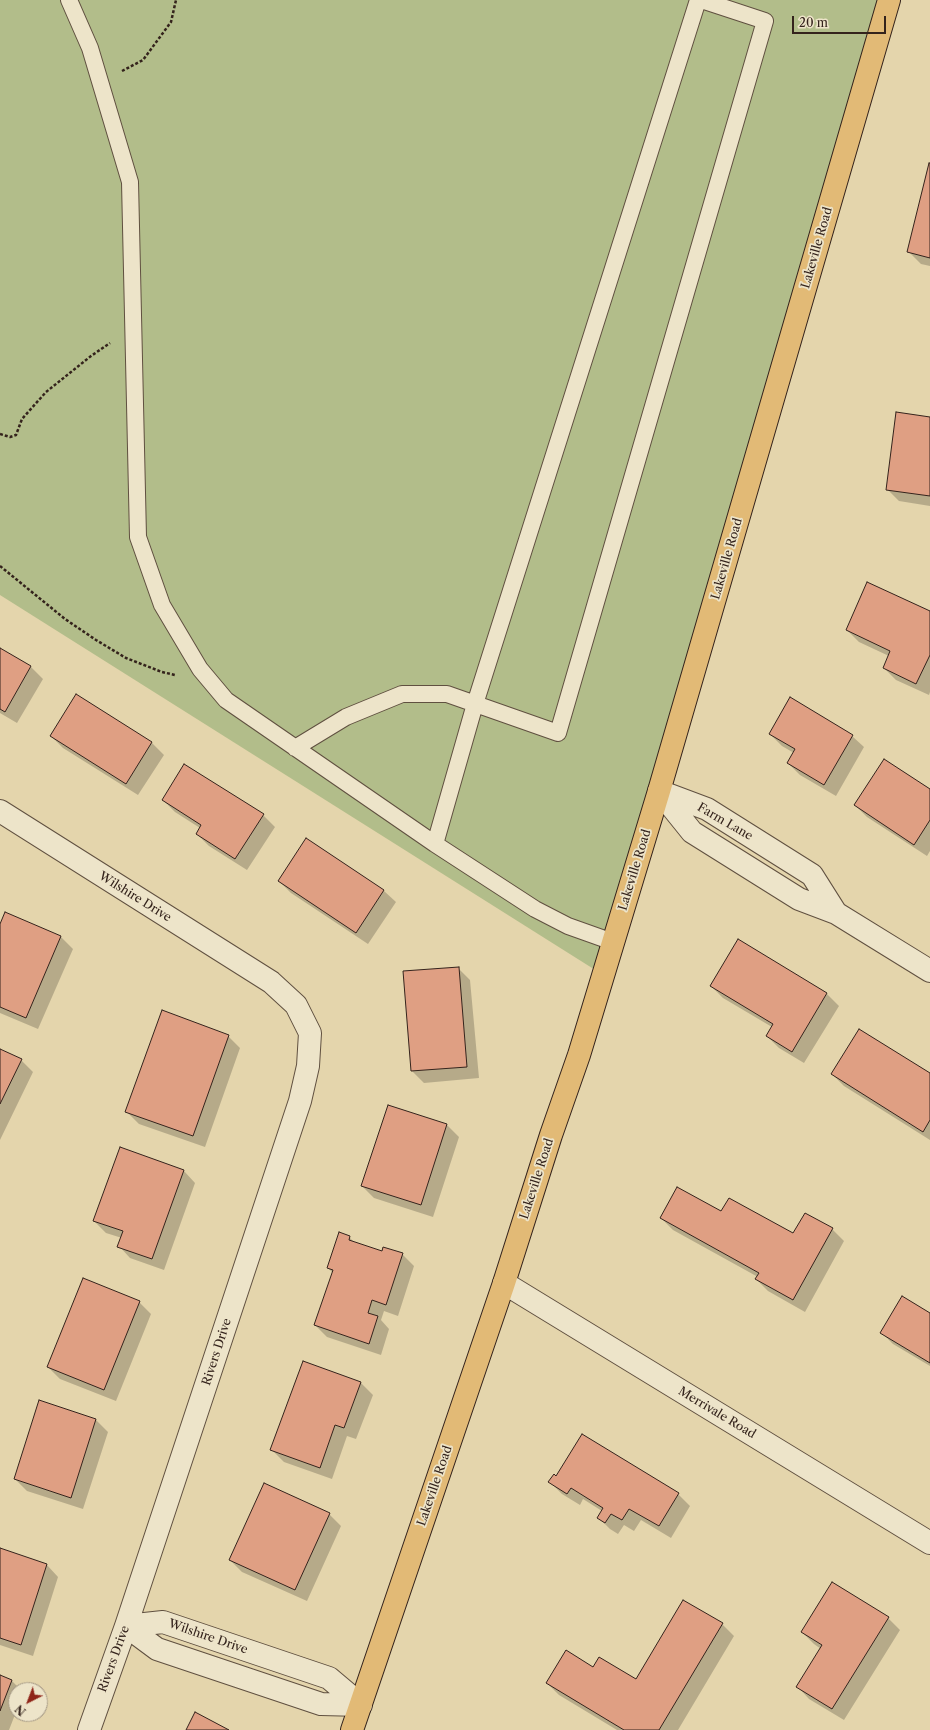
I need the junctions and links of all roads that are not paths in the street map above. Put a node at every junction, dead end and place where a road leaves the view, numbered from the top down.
1 (69, 0) edge
2 (698, 0) edge
3 (701, 0) edge
4 (889, 0) edge
5 (475, 704) junction
6 (295, 748) junction
7 (659, 791) junction
8 (0, 811) edge
9 (435, 844) junction
10 (613, 942) junction
11 (930, 971) edge
12 (271, 982) joint
13 (504, 1283) junction
14 (930, 1543) edge
15 (126, 1626) junction
16 (361, 1704) junction
17 (88, 1730) edge
18 (352, 1730) edge

1 - 6 lane
2 - 5 lane
3 - 5 lane
4 - 7 main road, Lakeville Road
5 - 6 lane
5 - 9 lane
6 - 9 lane
7 - 10 main road, Lakeville Road
7 - 11 street, Farm Lane
8 - 12 street, Wilshire Drive
9 - 10 lane
10 - 13 main road, Lakeville Road
12 - 15 street, Rivers Drive
13 - 14 street, Merrivale Road
13 - 16 main road, Lakeville Road
15 - 16 street
15 - 17 street, Rivers Drive
16 - 18 main road, Lakeville Road

